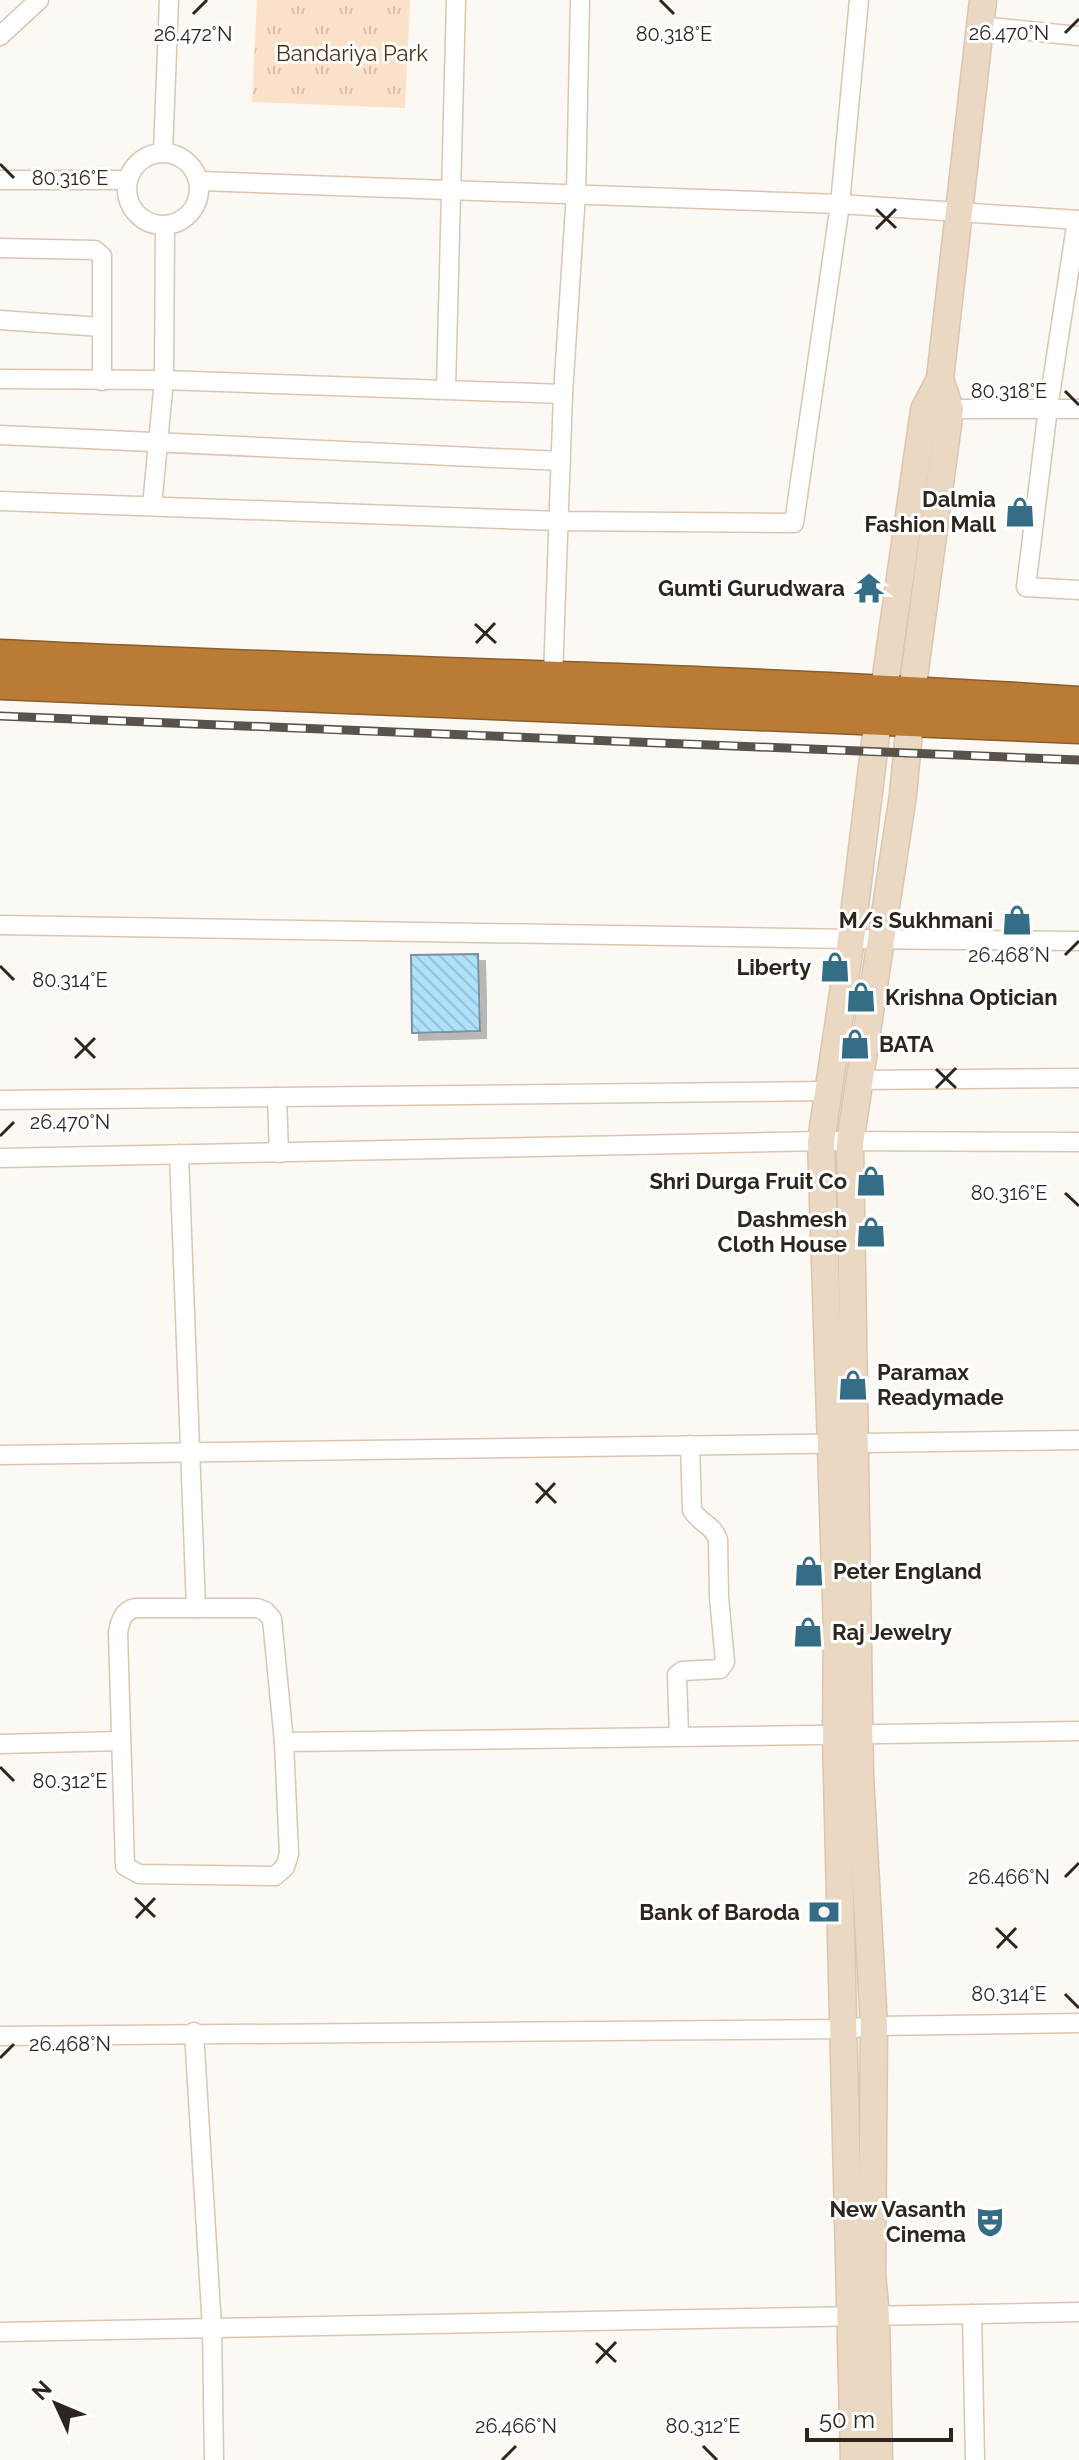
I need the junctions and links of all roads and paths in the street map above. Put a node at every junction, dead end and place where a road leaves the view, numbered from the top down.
1 (39, 0) edge
2 (169, 0) edge
3 (456, 0) edge
4 (580, 0) edge
5 (859, 0) edge
6 (981, 13) edge
7 (0, 36) edge
8 (1079, 36) edge
9 (163, 152) junction
10 (0, 180) edge
11 (127, 180) junction
12 (200, 181) junction
13 (449, 190) junction
14 (576, 193) junction
15 (840, 204) junction
16 (958, 210) junction
17 (1078, 220) edge
18 (165, 226) junction
19 (0, 248) edge
20 (0, 320) edge
21 (101, 327) junction
22 (0, 379) edge
23 (164, 380) junction
24 (102, 381) junction
25 (446, 388) junction
26 (563, 394) junction
27 (1048, 408) junction
28 (937, 409) junction
29 (1079, 409) edge
30 (0, 435) edge
31 (158, 442) junction
32 (561, 461) junction
33 (0, 501) edge
34 (152, 506) junction
35 (559, 521) junction
36 (1079, 590) edge
37 (0, 656) edge
38 (553, 677) junction
39 (276, 682) junction
40 (0, 683) edge
41 (1079, 703) edge
42 (896, 705) junction
43 (1079, 727) edge
44 (0, 925) edge
45 (851, 939) junction
46 (881, 939) junction
47 (1079, 941) edge
48 (1079, 1078) edge
49 (860, 1080) junction
50 (828, 1091) junction
51 (277, 1097) junction
52 (0, 1100) edge
53 (821, 1141) junction
54 (1079, 1142) edge
55 (850, 1143) junction
56 (279, 1153) junction
57 (179, 1154) junction
58 (0, 1158) edge
59 (1079, 1440) edge
60 (843, 1443) junction
61 (690, 1445) junction
62 (191, 1454) junction
63 (0, 1455) edge
64 (196, 1608) junction
65 (1079, 1731) edge
66 (679, 1736) junction
67 (849, 1736) junction
68 (121, 1741) junction
69 (284, 1742) junction
70 (0, 1744) edge
71 (1079, 2023) edge
72 (874, 2026) junction
73 (843, 2029) junction
74 (194, 2032) junction
75 (0, 2036) edge
76 (1079, 2312) edge
77 (972, 2314) junction
78 (876, 2316) junction
79 (850, 2317) junction
80 (212, 2328) junction
81 (0, 2332) edge
82 (214, 2460) edge
83 (854, 2460) edge
84 (879, 2460) edge
85 (975, 2460) edge

1 - 7 street
2 - 9 street
3 - 13 street
4 - 14 street
5 - 15 street
6 - 8 street
6 - 16 street
9 - 11 street
9 - 12 street
10 - 11 street
11 - 18 street
12 - 13 street
12 - 18 street
13 - 14 street
13 - 25 street
14 - 15 street
14 - 26 street
15 - 16 street
15 - 35 street
16 - 17 street
16 - 28 street
17 - 27 street
18 - 23 street
19 - 21 street
20 - 21 street
21 - 24 street
22 - 24 street
23 - 24 street
23 - 25 street
23 - 31 street
25 - 26 street
26 - 32 street
27 - 28 street
27 - 29 street
27 - 36 street
28 - 42 street
30 - 31 street
31 - 32 street
31 - 34 street
32 - 35 street
33 - 34 street
34 - 35 street
35 - 38 street
37 - 39 highway
38 - 39 highway
38 - 42 highway
39 - 40 highway
39 - 42 highway
41 - 42 highway
42 - 43 highway
42 - 45 street
42 - 46 street
44 - 45 street
45 - 46 street
45 - 50 street
46 - 47 street
46 - 49 street
48 - 49 street
49 - 55 street
50 - 51 street
50 - 53 street
51 - 52 street
51 - 56 street
53 - 55 street
53 - 56 street
53 - 60 street
54 - 55 street
55 - 60 street
56 - 57 street
57 - 58 street
57 - 62 street
59 - 60 street
60 - 61 street
60 - 67 street
61 - 62 street
61 - 66 street
62 - 63 street
62 - 64 street
64 - 68 street
64 - 69 street
65 - 67 street
66 - 67 street
66 - 69 street
67 - 72 street
67 - 73 street
68 - 69 street
68 - 70 street
71 - 72 street
72 - 73 street
72 - 78 street
73 - 74 street
73 - 79 street
74 - 75 street
74 - 80 street
76 - 77 street
77 - 78 street
77 - 85 street
78 - 79 street
78 - 84 street
79 - 80 street
79 - 83 street
80 - 81 street
80 - 82 street

